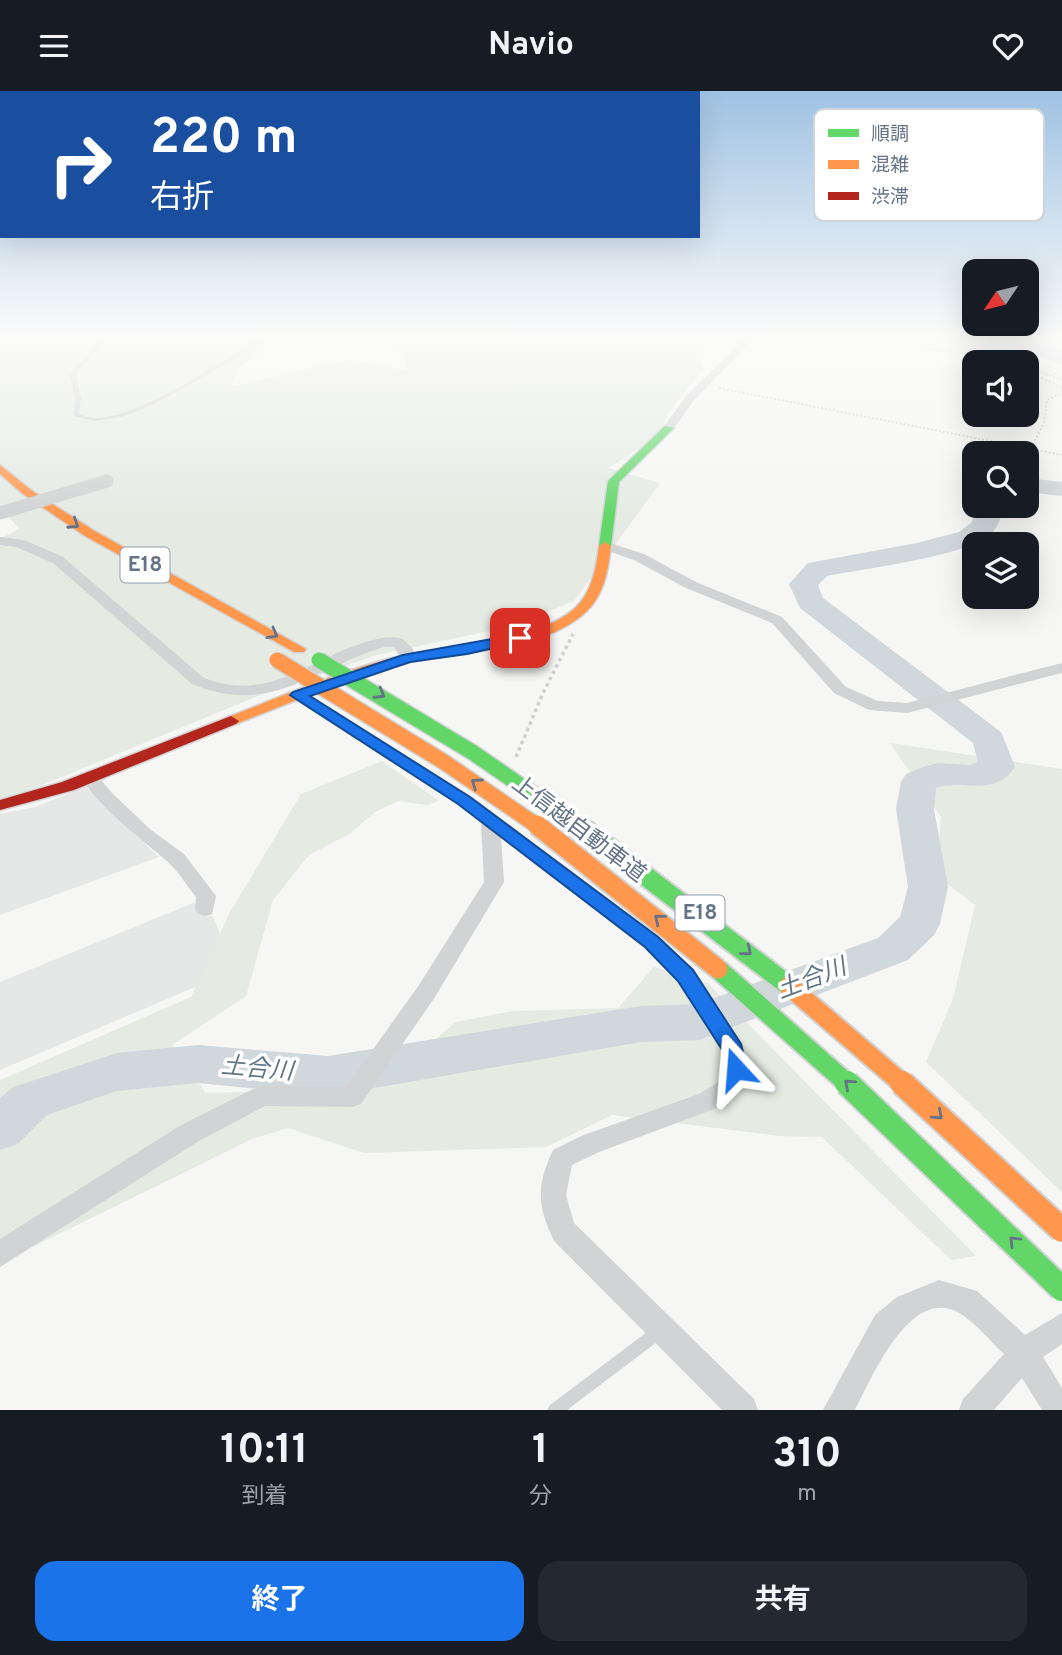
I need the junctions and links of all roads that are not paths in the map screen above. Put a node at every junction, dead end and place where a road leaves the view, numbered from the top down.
1 (77, 396) edge
2 (166, 396) edge
3 (692, 396) edge
4 (669, 428) joint
5 (0, 468) edge
6 (107, 481) dead end
7 (0, 495) edge
8 (0, 513) edge
9 (32, 520) dead end
10 (0, 541) edge
11 (607, 546) junction
12 (272, 657) dead end
13 (408, 658) junction
14 (1062, 668) edge
15 (298, 695) junction
16 (89, 777) junction
17 (0, 805) edge
18 (490, 820) junction
19 (205, 909) dead end
20 (1062, 1230) edge
21 (0, 1254) edge
22 (1062, 1289) edge
23 (1062, 1327) edge
24 (662, 1329) junction
25 (1024, 1353) junction
26 (1062, 1409) edge
27 (555, 1410) edge
28 (743, 1410) edge
29 (838, 1410) edge
30 (974, 1410) edge

1 - 2 lane
3 - 4 street
4 - 11 main road
5 -> 20 main road, 上信越自動車道 / E18, bridge
6 - 8 street, bridge
7 - 9 main road
10 - 13 street
11 - 13 main road
11 - 14 street
22 -> 12 main road, 上信越自動車道 / E18, bridge
13 - 15 main road
15 - 16 main road
15 - 18 street
16 - 17 main road
16 - 19 street
18 - 21 street
18 - 24 street
23 - 25 street
24 - 27 lane
24 - 28 street
25 - 26 street
25 - 29 street
25 - 30 street

